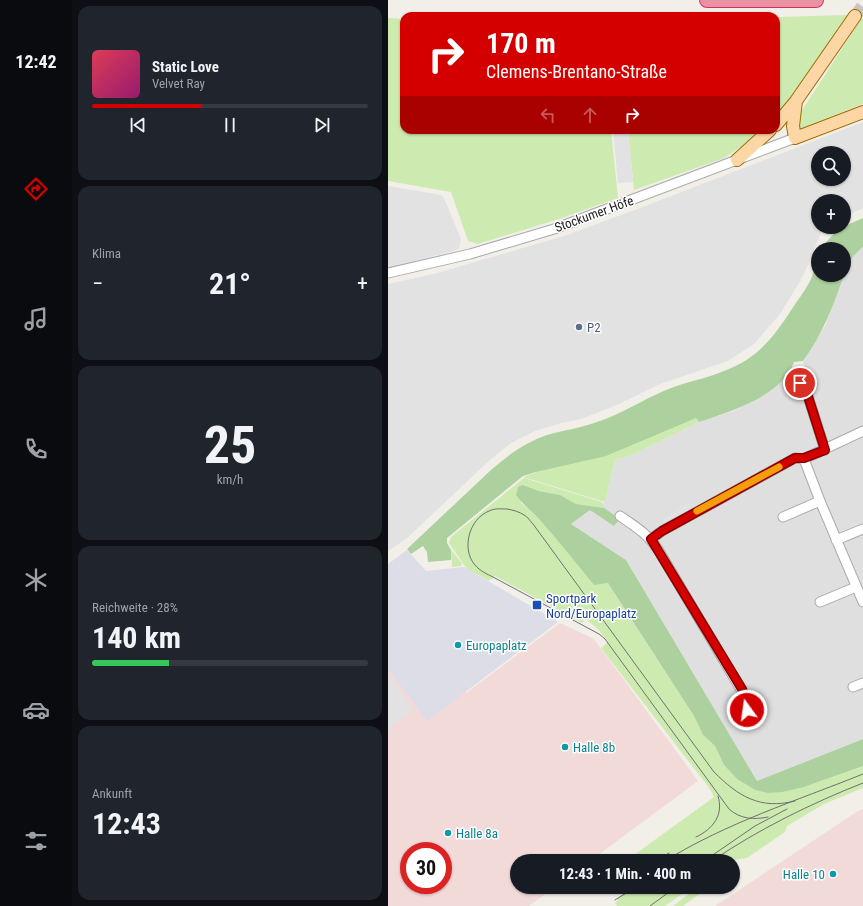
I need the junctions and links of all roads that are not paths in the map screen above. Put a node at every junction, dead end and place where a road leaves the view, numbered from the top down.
1 (707, 0) edge
2 (816, 0) edge
3 (855, 16) tunnel mouth
4 (796, 101) junction
5 (863, 112) edge
6 (780, 120) edge
7 (766, 134) edge
8 (795, 138) junction
9 (737, 160) junction
10 (388, 273) edge
11 (800, 383) dead end
12 (863, 431) edge
13 (825, 450) junction
14 (804, 458) junction
15 (820, 501) junction
16 (620, 516) dead end
17 (783, 517) dead end
18 (863, 529) edge
19 (651, 539) junction
20 (836, 540) junction
21 (856, 587) junction
22 (820, 602) dead end
23 (863, 602) edge
24 (863, 683) edge
25 (853, 687) dead end
26 (741, 714) dead end

1 - 2 highway
3 - 4 main road
4 - 6 main road
4 - 8 main road
5 - 8 main road
7 - 9 main road
8 - 9 street, Stockumer Höfe
9 - 10 street, Stockumer Höfe
11 - 13 street
12 - 13 street
13 - 14 street
14 - 15 street
14 - 19 street
15 - 17 street
15 - 20 street
16 - 19 street
18 - 20 street
19 - 26 street
20 - 21 street
21 - 22 street
21 - 23 street
24 - 25 street

